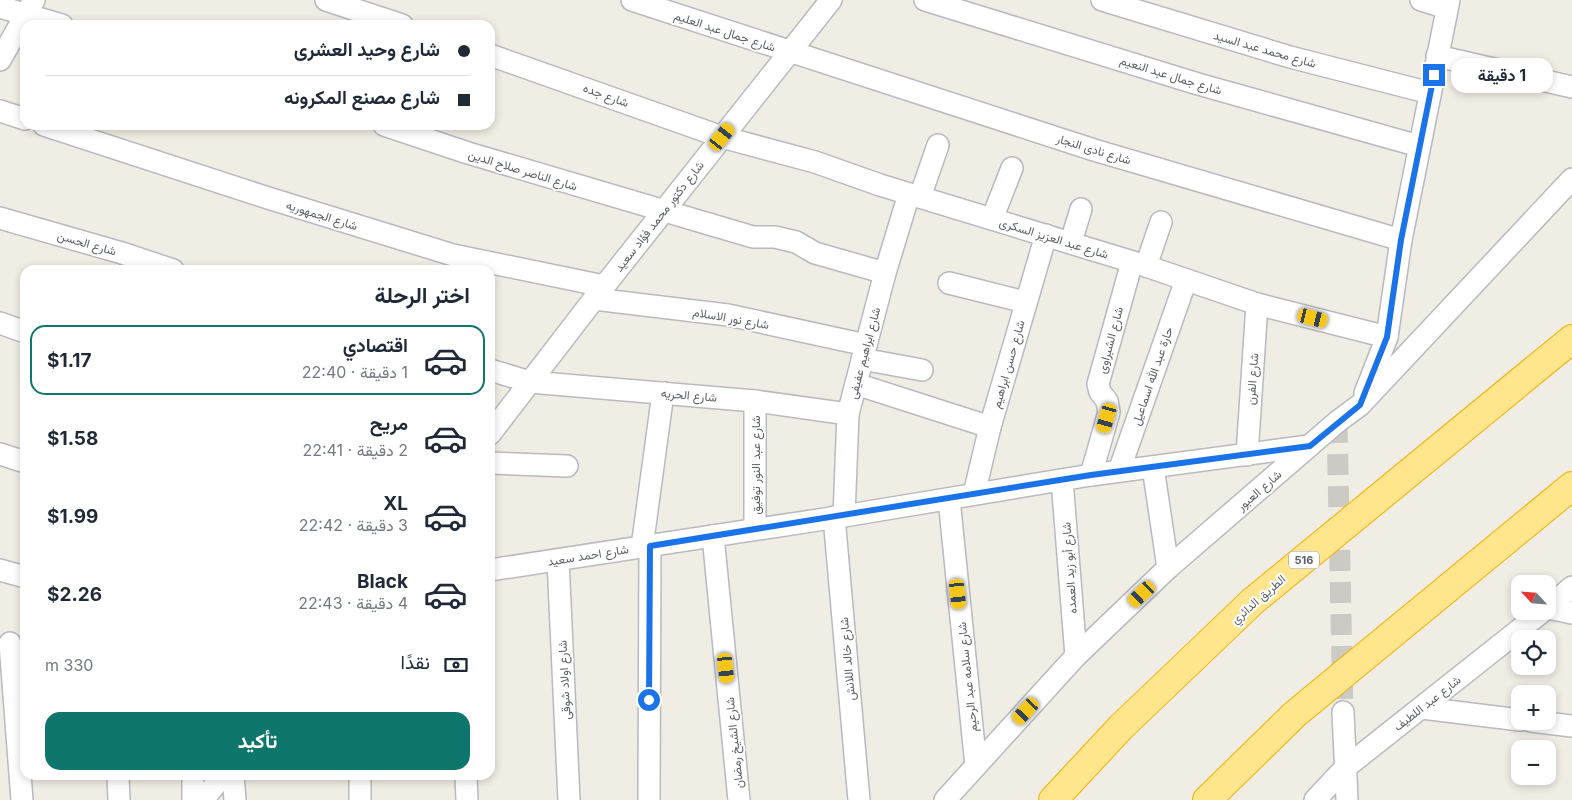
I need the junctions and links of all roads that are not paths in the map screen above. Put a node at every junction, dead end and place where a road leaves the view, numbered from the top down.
1 (326, 0) edge
2 (632, 0) edge
3 (831, 0) edge
4 (925, 0) edge
5 (1102, 0) edge
6 (1421, 0) edge
7 (1448, 4) edge
8 (0, 7) edge
9 (30, 7) edge
10 (23, 20) edge
11 (53, 20) edge
12 (387, 20) edge
13 (20, 25) edge
14 (790, 52) junction
15 (495, 56) edge
16 (1437, 56) junction
17 (0, 60) edge
18 (1572, 87) edge
19 (1430, 93) junction
20 (0, 110) edge
21 (20, 117) edge
22 (59, 130) edge
23 (399, 130) edge
24 (722, 137) junction
25 (938, 145) dead end
26 (1419, 146) junction
27 (1012, 168) dead end
28 (1572, 179) edge
29 (914, 195) junction
30 (1081, 209) dead end
31 (663, 212) junction
32 (0, 218) edge
33 (992, 218) junction
34 (1161, 222) dead end
35 (1046, 235) junction
36 (1401, 240) junction
37 (1071, 242) junction
38 (1139, 264) junction
39 (159, 265) edge
40 (491, 265) edge
41 (495, 266) edge
42 (885, 273) junction
43 (1186, 280) junction
44 (949, 283) dead end
45 (599, 293) junction
46 (1025, 302) junction
47 (1257, 304) junction
48 (0, 323) edge
49 (20, 330) edge
50 (1387, 337) junction
51 (1572, 340) edge
52 (864, 352) junction
53 (922, 370) dead end
54 (495, 372) edge
55 (530, 382) junction
56 (856, 384) junction
57 (663, 393) junction
58 (755, 401) junction
59 (1360, 405) junction
60 (848, 414) junction
61 (497, 415) edge
62 (990, 427) junction
63 (1310, 446) junction
64 (0, 454) edge
65 (1247, 455) junction
66 (20, 460) edge
67 (495, 463) edge
68 (567, 466) dead end
69 (1154, 467) junction
70 (1119, 471) junction
71 (1091, 475) junction
72 (1062, 480) junction
73 (1572, 486) edge
74 (974, 494) junction
75 (949, 498) junction
76 (839, 516) junction
77 (755, 529) junction
78 (713, 536) junction
79 (646, 546) junction
80 (558, 560) junction
81 (1168, 568) junction
82 (495, 569) edge
83 (0, 570) edge
84 (20, 576) edge
85 (1572, 587) edge
86 (1556, 601) edge
87 (1556, 610) edge
88 (1572, 613) edge
89 (1532, 620) edge
90 (12, 643) edge
91 (1076, 656) junction
92 (1422, 708) junction
93 (1343, 712) tunnel mouth
94 (1511, 719) edge
95 (1556, 724) edge
96 (1572, 726) edge
97 (976, 766) junction
98 (1345, 768) junction
99 (20, 769) edge
100 (21, 780) edge
101 (118, 780) edge
102 (193, 780) edge
103 (219, 780) edge
104 (233, 780) edge
105 (360, 780) edge
106 (466, 780) edge
107 (22, 800) edge
108 (119, 800) edge
109 (193, 800) edge
110 (203, 800) edge
111 (235, 800) edge
112 (360, 800) edge
113 (467, 800) edge
114 (569, 800) edge
115 (650, 800) edge
116 (739, 800) edge
117 (859, 800) edge
118 (945, 800) edge
119 (1053, 800) edge
120 (1207, 800) edge
121 (1315, 800) edge
122 (1347, 800) edge

1 - 12 street
2 - 14 street, شارع جمال عبد العليم
3 - 14 street, شارع دكتور محمد فؤاد سعيد
4 - 26 street, شارع جمال عبد النعيم
5 - 19 street, شارع محمد عبد السيد
6 - 7 street
7 - 16 street
8 - 9 street
9 - 10 street
9 - 11 street
13 - 17 street
14 - 24 street, شارع دكتور محمد فؤاد سعيد
14 - 36 street, شارع نادى النجار
15 - 24 street, شارع جده
16 - 18 street
16 - 19 street
19 - 26 street
20 - 21 street
22 - 40 street, شارع الجمهوريه
23 - 31 street, شارع الناصر صلاح الدين
24 - 29 street, شارع عبد العزيز السكرى
24 - 31 street, شارع دكتور محمد فؤاد سعيد
25 - 29 street, شارع ابراهيم عفيفى
26 - 36 street
27 - 33 street
28 - 59 street, شارع العبور
29 - 33 street, شارع عبد العزيز السكرى
29 - 42 street, شارع ابراهيم عفيفى
30 - 37 street
31 - 42 street, شارع الناصر صلاح الدين
31 - 45 street, شارع دكتور محمد فؤاد سعيد
32 - 39 street, شارع الحسن
33 - 35 street, شارع عبد العزيز السكرى
34 - 38 street, شارع الشبراوى
35 - 37 street, شارع عبد العزيز السكرى
35 - 46 street, شارع حسن ابراهيم
36 - 50 street
37 - 38 street, شارع عبد العزيز السكرى
38 - 43 street, شارع عبد العزيز السكرى
38 - 71 street, شارع الشبراوى
41 - 45 street, شارع الجمهوريه
42 - 52 street, شارع ابراهيم عفيفى
43 - 47 street, شارع عبد العزيز السكرى
43 - 70 street, حارة عبد الله اسماعيل
44 - 46 street
45 - 52 street, شارع نور الاسلام
45 - 55 street, شارع دكتور محمد فؤاد سعيد
46 - 62 street, شارع حسن ابراهيم
47 - 50 street, شارع عبد العزيز السكرى
47 - 65 street, شارع الفرن
48 - 49 street
50 - 59 street
51 - 119 highway, الطريق الدائري / 516
52 - 53 street, شارع نور الاسلام
52 - 56 street, شارع ابراهيم عفيفى
54 - 55 street
55 - 57 street, شارع الحريه
55 - 61 street, شارع دكتور محمد فؤاد سعيد
56 - 60 street, شارع ابراهيم عفيفى
56 - 62 street
57 - 58 street, شارع الحريه
57 - 79 street
58 - 60 street, شارع الحريه
58 - 77 street, شارع عبد النور توفيق
59 - 63 street, شارع العبور
60 - 76 street, شارع ابراهيم عفيفى
62 - 74 street, شارع حسن ابراهيم
63 - 65 street, شارع احمد سعيد
63 - 81 street, شارع العبور
64 - 66 street
65 - 69 street, شارع احمد سعيد
67 - 68 street
69 - 70 street, شارع احمد سعيد
69 - 81 street
70 - 71 street, شارع احمد سعيد
71 - 72 street, شارع احمد سعيد
72 - 74 street, شارع احمد سعيد
72 - 91 street, شارع أبو زيد العمده
73 - 120 highway
74 - 75 street, شارع احمد سعيد
75 - 76 street, شارع احمد سعيد
75 - 97 street, شارع سلامه عبد الرحيم
76 - 77 street, شارع احمد سعيد
76 - 117 street, شارع خالد اللانش
77 - 78 street, شارع احمد سعيد
78 - 79 street, شارع احمد سعيد
78 - 116 street, شارع الشيخ رمضان
79 - 80 street, شارع احمد سعيد
79 - 115 street
80 - 82 street, شارع احمد سعيد
80 - 114 street, شارع اولاد شوقى
81 - 91 street, شارع العبور
83 - 84 street
85 - 86 street
87 - 88 street
89 - 92 street, شارع عبد اللطيف
90 - 99 street
91 - 97 street, شارع العبور
92 - 94 street
92 - 98 street, شارع عبد اللطيف
93 - 98 street
95 - 96 street
97 - 118 street, شارع العبور
98 - 121 street, شارع عبد اللطيف
98 - 122 street
100 - 107 street
101 - 108 street
102 - 109 street
103 - 110 street
104 - 111 street
105 - 112 street
106 - 113 street

